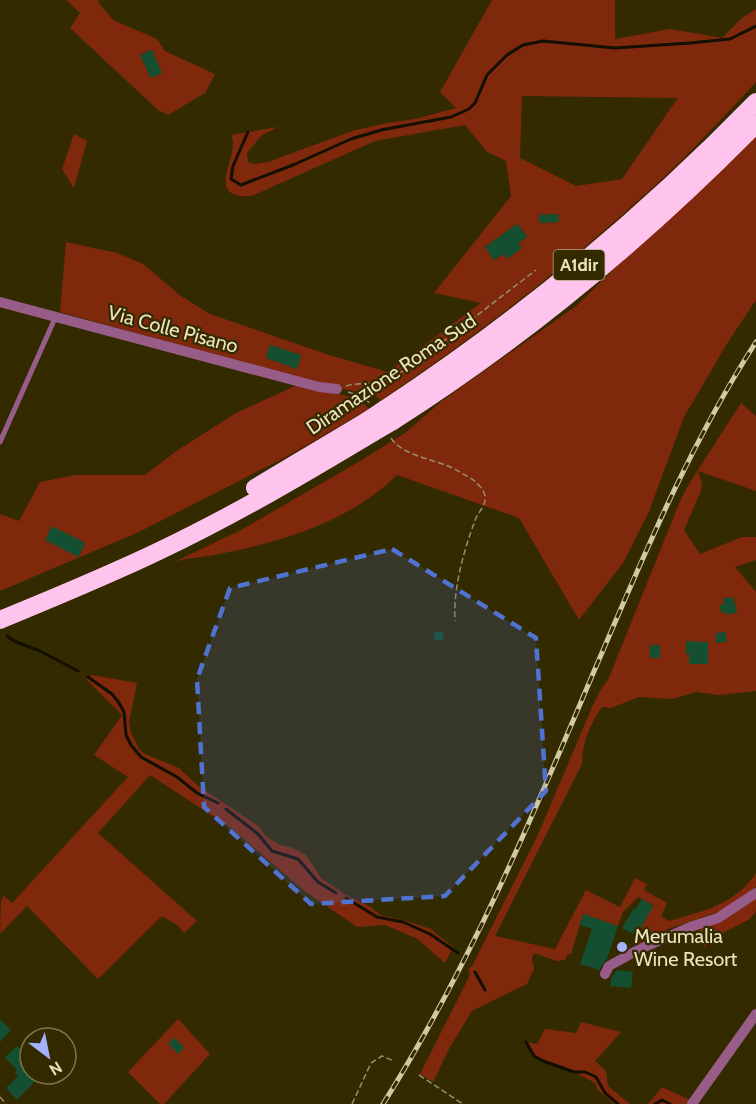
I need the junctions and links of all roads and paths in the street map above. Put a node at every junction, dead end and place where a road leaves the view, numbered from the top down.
1 (756, 102) edge
2 (756, 124) edge
3 (536, 270) dead end
4 (0, 302) edge
5 (56, 316) junction
6 (337, 389) junction
7 (380, 421) junction
8 (0, 442) edge
9 (0, 607) edge
10 (0, 620) edge
11 (455, 621) dead end
12 (756, 893) edge
13 (605, 974) dead end
14 (756, 1014) edge
15 (394, 1061) dead end
16 (419, 1075) dead end
17 (0, 1097) edge
18 (6, 1104) edge
19 (352, 1104) edge
20 (463, 1104) edge
21 (692, 1104) edge

1 - 7 highway, Diramazione Roma Sud / A1dir
2 - 7 highway, Diramazione Roma Sud / A1dir
3 - 6 path
4 - 5 street, Via Colle Pisano
5 - 6 street, Via Colle Pisano
5 - 8 lane
6 - 7 path
7 - 9 highway, Diramazione Roma Sud / A1dir
7 - 10 highway, Diramazione Roma Sud / A1dir
7 - 11 path
12 - 13 street
14 - 21 street
15 - 19 path
16 - 20 path
17 - 18 path

